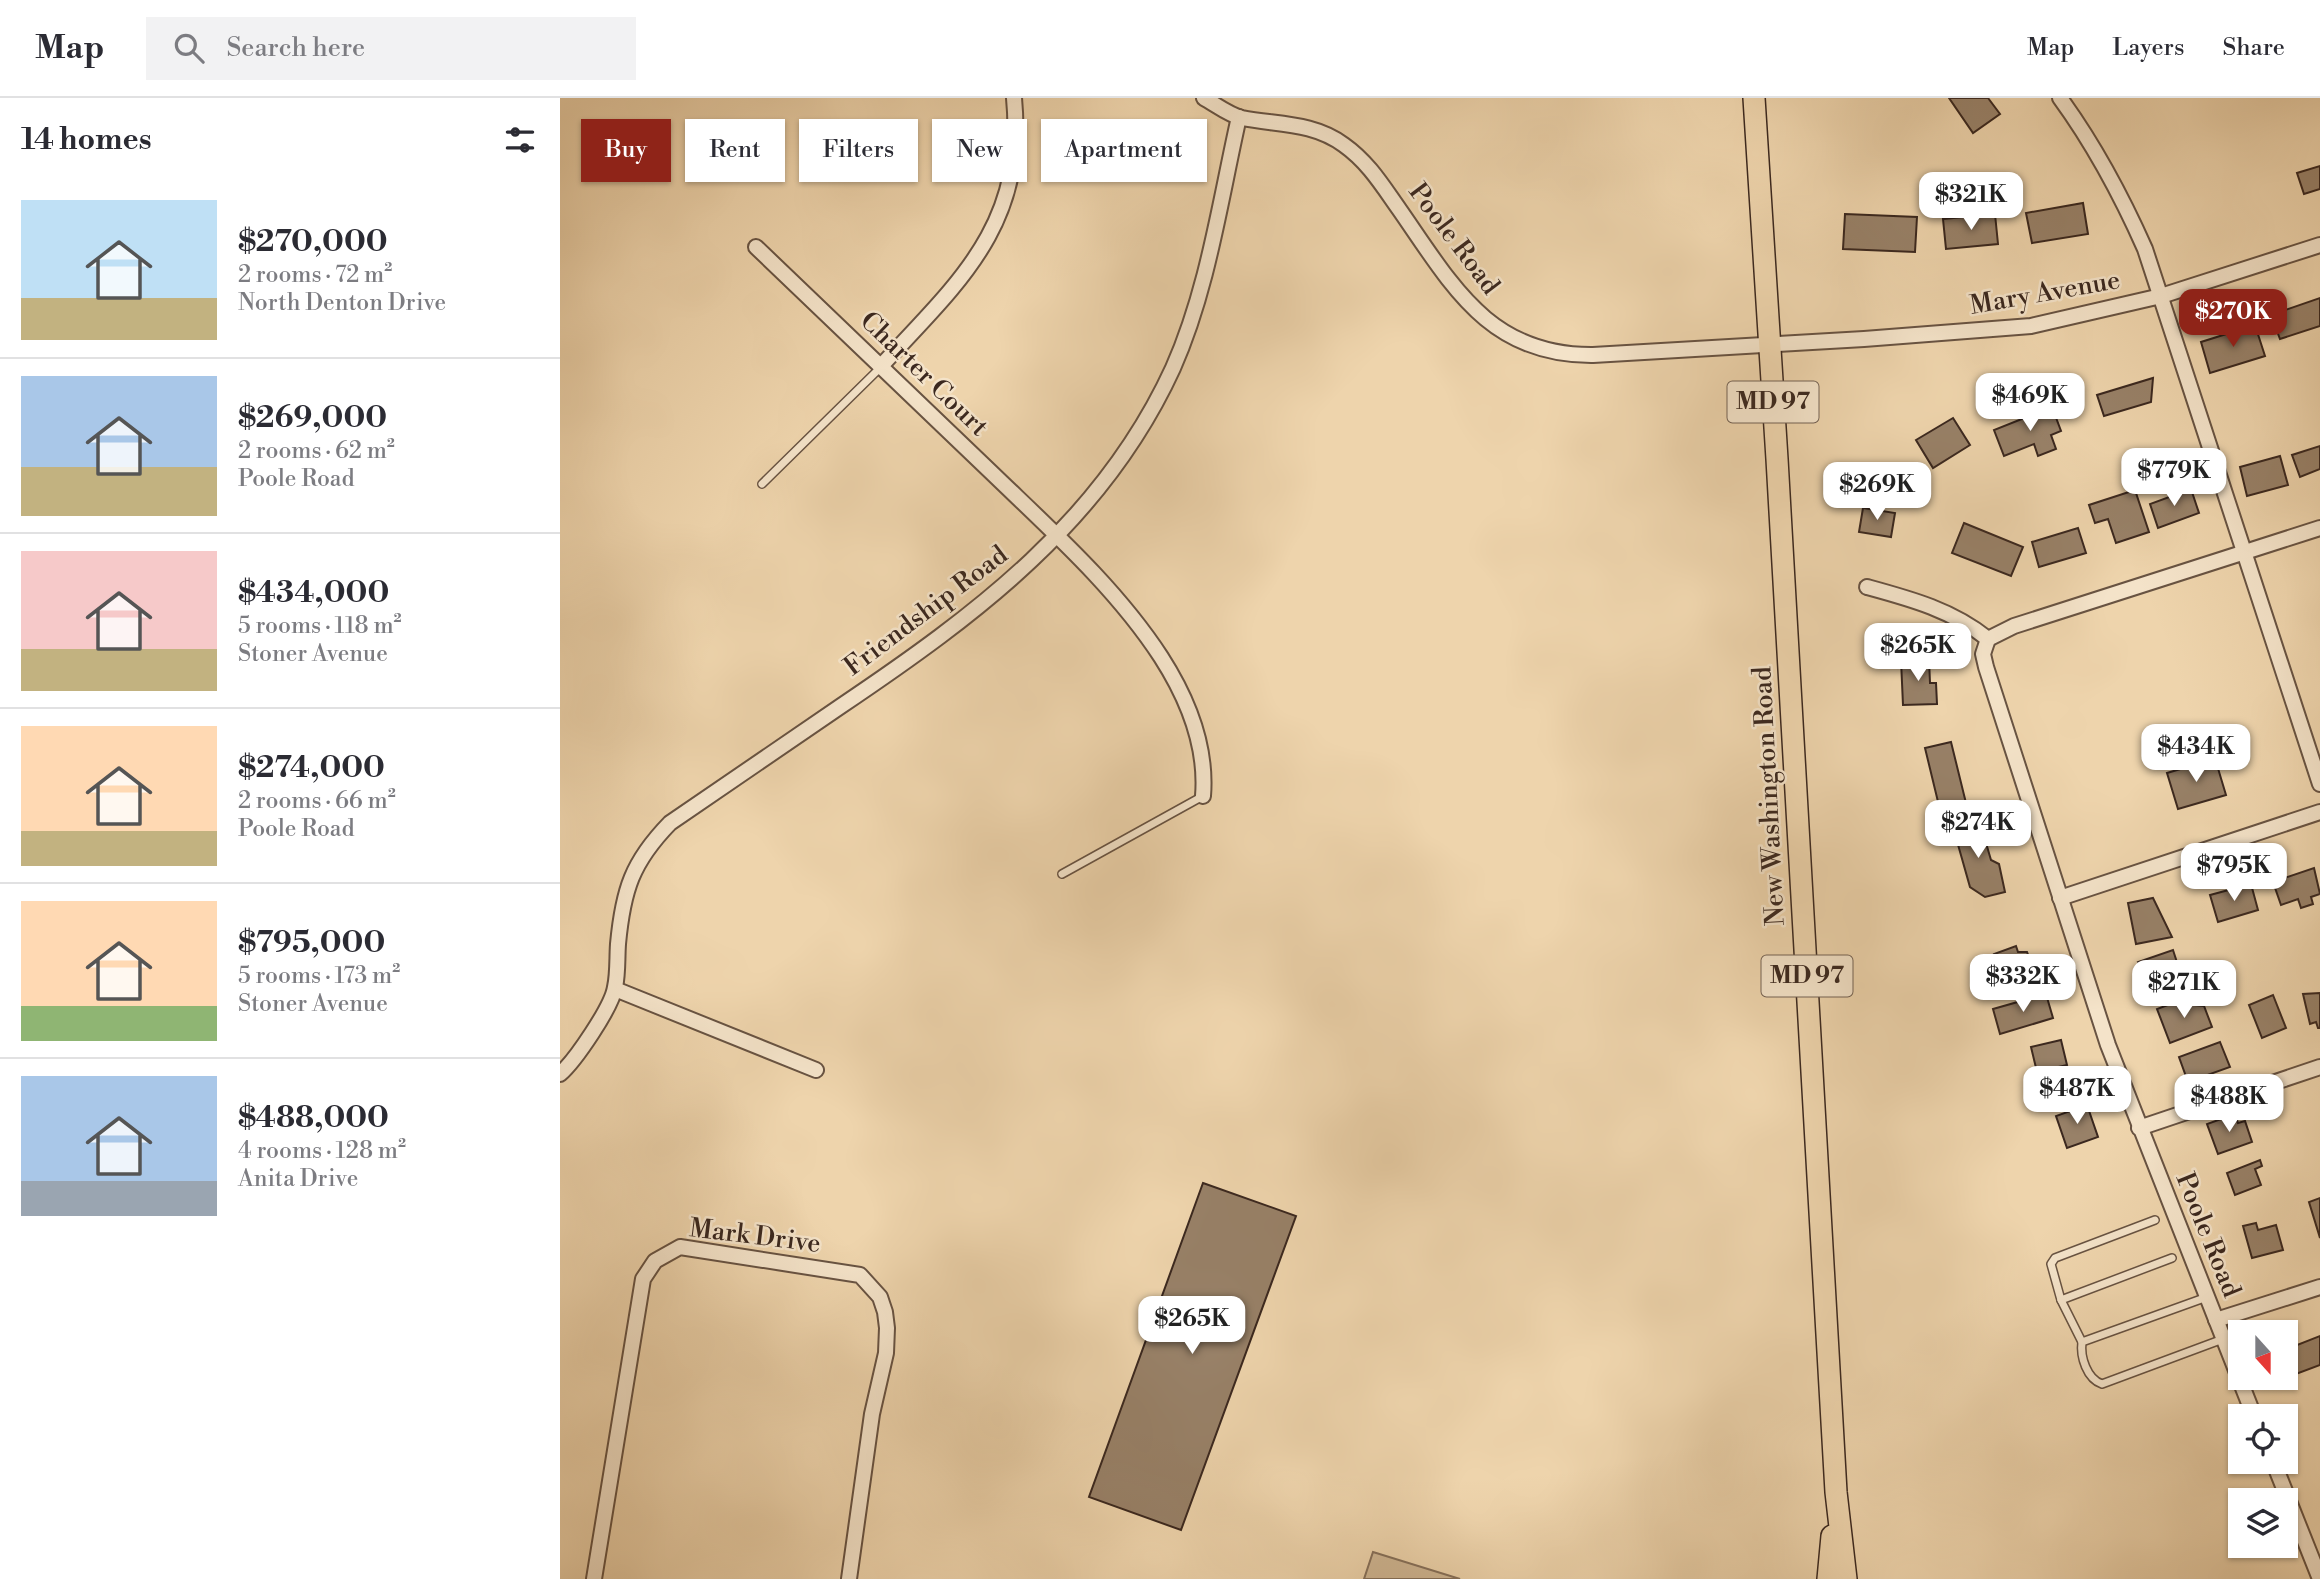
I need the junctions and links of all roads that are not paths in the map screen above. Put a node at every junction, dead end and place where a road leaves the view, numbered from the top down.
1 (1014, 98) edge
2 (1204, 98) edge
3 (1754, 98) edge
4 (2060, 98) edge
5 (1239, 117) junction
6 (2320, 245) edge
7 (756, 247) dead end
8 (2161, 296) junction
9 (1769, 344) junction
10 (881, 366) junction
11 (762, 484) dead end
12 (2320, 528) edge
13 (1058, 537) junction
14 (2244, 552) junction
15 (1867, 587) dead end
16 (1988, 639) junction
17 (2320, 785) edge
18 (1203, 796) joint
19 (2320, 812) edge
20 (1062, 874) dead end
21 (2060, 898) junction
22 (615, 989) junction
23 (2320, 1067) edge
24 (816, 1070) dead end
25 (560, 1074) edge
26 (2139, 1128) junction
27 (2155, 1220) dead end
28 (2172, 1258) dead end
29 (2320, 1287) edge
30 (2207, 1297) junction
31 (2061, 1300) junction
32 (2216, 1320) junction
33 (2224, 1339) junction
34 (2082, 1342) junction
35 (2250, 1404) edge
36 (2278, 1474) edge
37 (1836, 1492) junction
38 (594, 1579) edge
39 (849, 1579) edge
40 (1828, 1579) edge
41 (1846, 1579) edge
42 (2320, 1579) edge

1 - 10 street
2 - 5 street, Poole Road
3 - 9 main road, New Washington Road / MD 97
4 - 8 street
5 - 9 street, Poole Road
5 - 13 street, Friendship Road
6 - 8 street, Mary Avenue
7 - 10 street, Charter Court
8 - 9 street, Mary Avenue
8 - 14 street
9 - 37 main road, New Washington Road / MD 97
10 - 11 lane
10 - 13 street, Charter Court
12 - 14 street
13 - 18 street, Charter Court
13 - 22 street, Friendship Road
14 - 16 street
14 - 17 street
15 - 16 street
16 - 21 street, Poole Road
18 - 20 lane
19 - 21 street
21 - 26 street, Poole Road
22 - 24 street
22 - 25 street, Friendship Road
23 - 26 street
26 - 30 street, Poole Road
27 - 31 lane
28 - 31 lane
29 - 32 street
30 - 32 street, Poole Road
30 - 34 lane
31 - 34 lane
32 - 33 street, Poole Road
33 - 34 lane
33 - 35 street, Poole Road
36 - 42 street
37 - 40 main road, New Washington Road / MD 97
37 - 41 main road, New Washington Road / MD 97
38 - 39 street, Mark Drive

